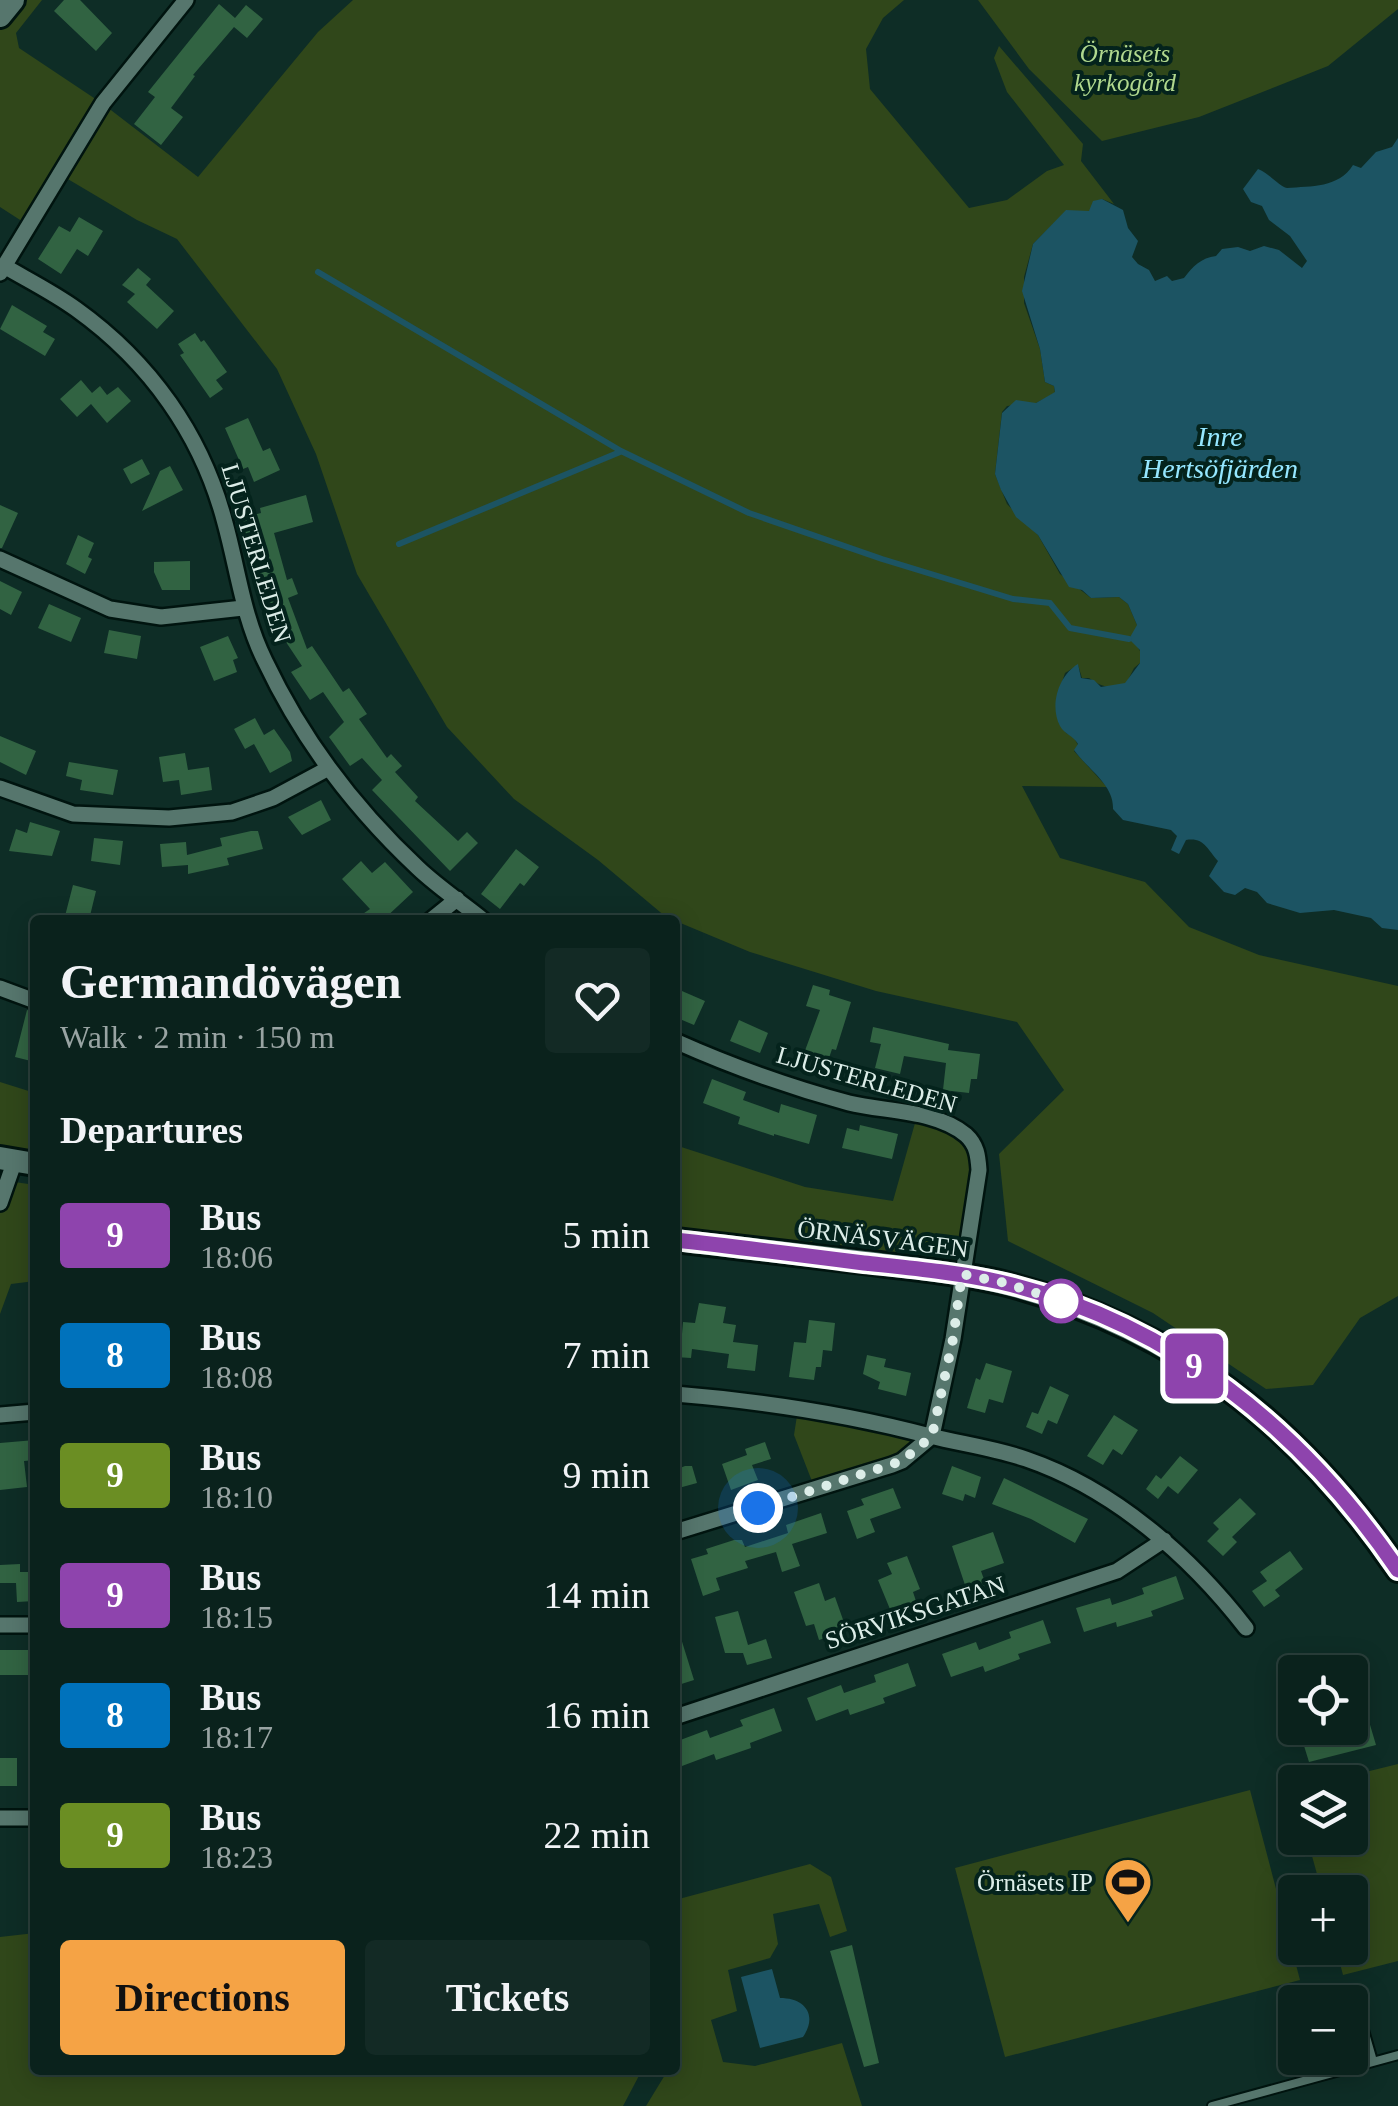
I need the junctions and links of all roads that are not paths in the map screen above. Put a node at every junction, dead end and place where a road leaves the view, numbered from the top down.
1 (13, 0) edge
2 (186, 0) edge
3 (0, 16) edge
4 (2, 270) edge
5 (0, 559) edge
6 (243, 608) junction
7 (327, 769) junction
8 (0, 788) edge
9 (458, 899) junction
10 (437, 915) edge
11 (477, 915) edge
12 (0, 988) edge
13 (30, 999) edge
14 (680, 1042) edge
15 (16, 1161) edge
16 (0, 1203) edge
17 (680, 1241) edge
18 (962, 1274) junction
19 (680, 1395) edge
20 (30, 1412) edge
21 (0, 1415) edge
22 (932, 1436) junction
23 (680, 1530) edge
24 (1164, 1540) junction
25 (1398, 1570) edge
26 (0, 1625) edge
27 (30, 1625) edge
28 (1246, 1628) dead end
29 (680, 1714) edge
30 (0, 1818) edge
31 (30, 1818) edge
32 (1368, 2045) edge
33 (1398, 2055) edge
34 (1373, 2061) junction
35 (1212, 2106) edge

1 - 3 street
2 - 4 street
4 - 6 street, LJUSTERLEDEN
5 - 6 street
6 - 7 street, LJUSTERLEDEN
7 - 8 street
7 - 9 street, LJUSTERLEDEN
9 - 10 street
9 - 11 street, LJUSTERLEDEN
12 - 13 street
14 - 18 street, LJUSTERLEDEN
15 - 16 street
17 - 18 street, ÖRNÄSVÄGEN
18 - 22 street
18 - 25 street, ÖRNÄSVÄGEN
19 - 22 street
20 - 21 street
22 - 23 street
22 - 24 street
24 - 28 street
24 - 29 street, SÖRVIKSGATAN
26 - 27 street
30 - 31 street
32 - 34 lane
33 - 34 lane
34 - 35 lane

